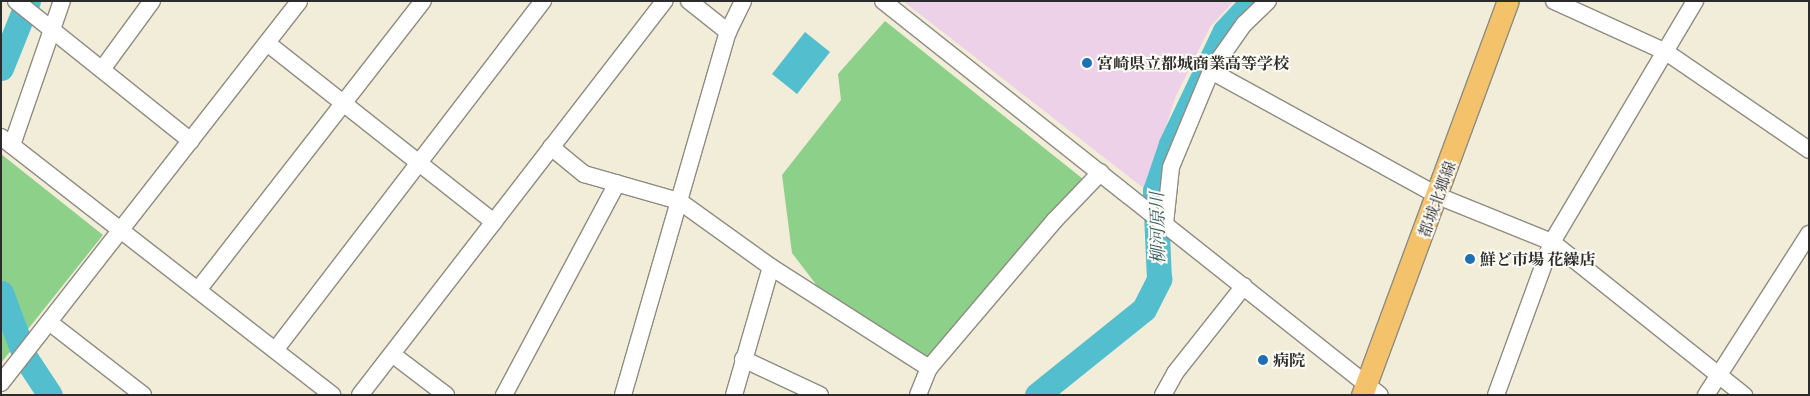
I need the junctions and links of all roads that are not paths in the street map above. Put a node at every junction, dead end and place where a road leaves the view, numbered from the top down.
1 (16, 1) edge
2 (62, 1) edge
3 (152, 1) edge
4 (299, 1) edge
5 (423, 1) edge
6 (543, 1) edge
7 (664, 1) edge
8 (689, 1) edge
9 (744, 1) edge
10 (883, 1) edge
11 (1268, 1) edge
12 (1508, 1) edge
13 (1554, 1) edge
14 (1695, 1) edge
15 (51, 29) junction
16 (728, 32) junction
17 (266, 43) junction
18 (1666, 52) junction
19 (103, 68) junction
20 (1211, 71) junction
21 (344, 104) junction
22 (6, 141) edge
23 (191, 141) junction
24 (551, 146) junction
25 (1809, 150) edge
26 (418, 162) junction
27 (1101, 172) junction
28 (617, 183) junction
29 (1438, 196) junction
30 (679, 201) junction
31 (494, 222) junction
32 (1165, 224) junction
33 (122, 233) junction
34 (1809, 234) edge
35 (1552, 242) junction
36 (771, 267) junction
37 (1244, 286) junction
38 (198, 290) junction
39 (49, 322) junction
40 (276, 349) junction
41 (392, 354) junction
42 (743, 359) junction
43 (929, 368) junction
44 (1719, 374) junction
45 (4, 380) edge
46 (1370, 391) edge
47 (143, 395) edge
48 (332, 395) edge
49 (360, 395) edge
50 (446, 395) edge
51 (504, 395) edge
52 (622, 395) edge
53 (734, 395) edge
54 (820, 395) edge
55 (918, 395) edge
56 (1163, 395) edge
57 (1496, 395) edge
58 (1706, 395) edge
59 (1744, 395) edge

1 - 15 street
2 - 15 street
3 - 19 street
4 - 17 street
5 - 21 street
6 - 26 street
7 - 24 street
8 - 16 street
9 - 16 street
10 - 27 street
11 - 20 street
12 - 29 main road, 都城北郷線
13 - 18 street
14 - 18 street
15 - 19 street
15 - 22 street
16 - 30 street
17 - 21 street
17 - 23 street
18 - 25 street
18 - 35 street
19 - 23 street
20 - 29 street
20 - 32 street
21 - 26 street
21 - 38 street
22 - 33 street
23 - 33 street
24 - 28 street
24 - 31 street
26 - 31 street
26 - 40 street
27 - 32 street
27 - 43 street
28 - 30 street
28 - 51 street
29 - 35 street
29 - 46 main road, 都城北郷線
30 - 36 street
30 - 52 street
31 - 41 street
32 - 37 street
33 - 38 street
33 - 39 street
34 - 44 street
35 - 44 street
35 - 57 street
36 - 42 street
36 - 43 street
37 - 46 street
37 - 56 street
38 - 40 street
39 - 45 street
39 - 47 street
40 - 48 street
41 - 49 street
41 - 50 street
42 - 53 street
42 - 54 street
43 - 55 street
44 - 58 street
44 - 59 street

